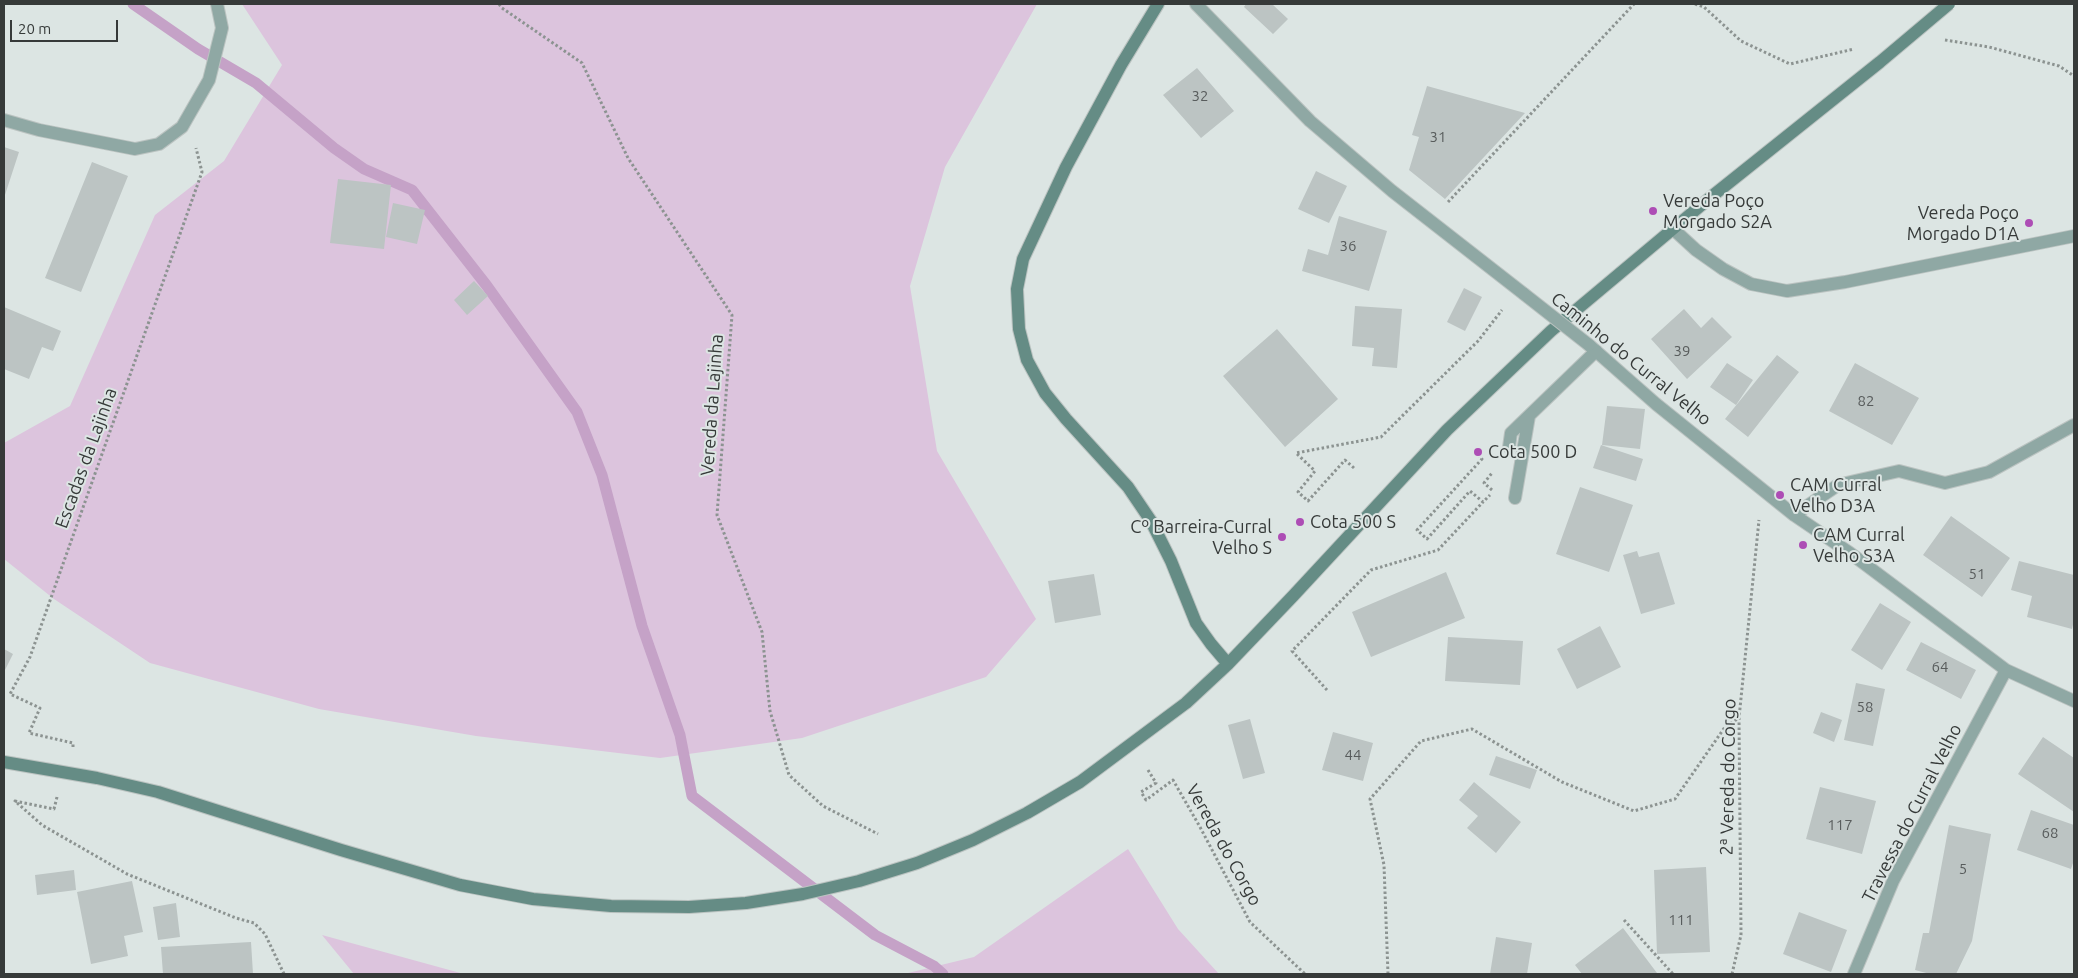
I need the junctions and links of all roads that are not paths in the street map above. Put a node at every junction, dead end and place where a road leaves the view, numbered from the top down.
1 (217, 4) edge
2 (1158, 4) edge
3 (1196, 4) edge
4 (1949, 4) edge
5 (4, 120) edge
6 (1672, 228) junction
7 (2074, 236) edge
8 (1593, 348) junction
9 (1529, 416) junction
10 (2074, 425) edge
11 (1509, 447) dead end
12 (1515, 498) dead end
13 (1794, 515) junction
14 (1228, 664) junction
15 (2006, 670) junction
16 (2074, 701) edge
17 (4, 762) edge
18 (1854, 974) edge

1 - 5 street
2 - 14 main road
3 - 8 street, Caminho do Curral Velho, bridge
4 - 6 main road, bridge
6 - 7 street
6 - 14 main road
8 - 9 street
8 - 13 street, Caminho do Curral Velho
9 - 11 street
9 - 12 street
10 - 13 street
13 - 15 street, Caminho do Curral Velho
14 - 17 main road
15 - 16 street, Caminho do Curral Velho
15 - 18 street, Travessa do Curral Velho

